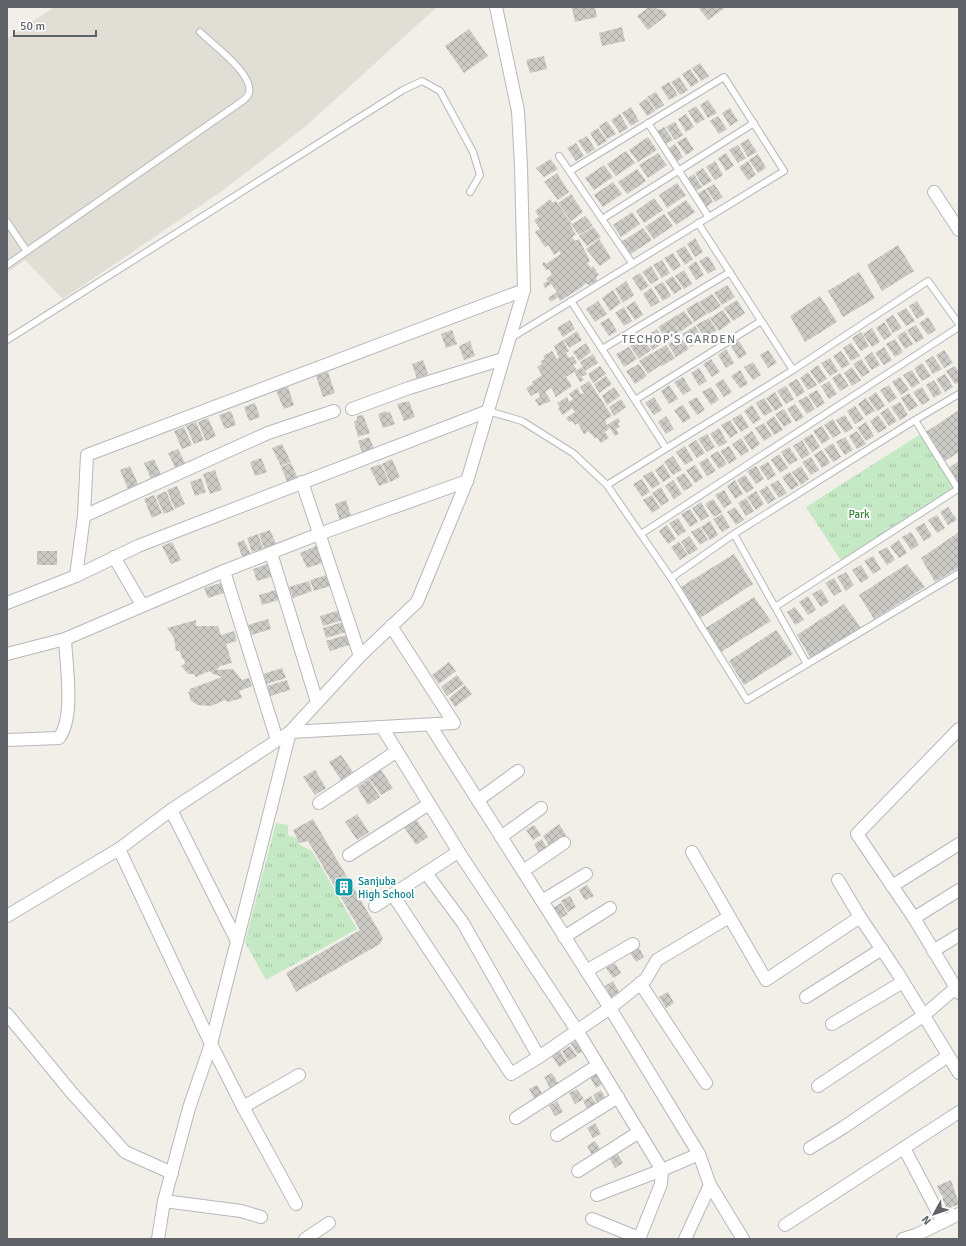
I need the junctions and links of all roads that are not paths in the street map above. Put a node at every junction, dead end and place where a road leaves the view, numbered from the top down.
1 (496, 7) edge
2 (200, 32) dead end
3 (754, 123) junction
4 (648, 124) junction
5 (559, 156) dead end
6 (570, 171) junction
7 (678, 171) junction
8 (470, 192) dead end
9 (934, 192) dead end
10 (708, 216) junction
11 (602, 219) junction
12 (7, 222) edge
13 (698, 223) junction
14 (959, 230) edge
15 (26, 250) junction
16 (632, 263) junction
17 (7, 265) edge
18 (730, 272) junction
19 (524, 290) junction
20 (570, 301) junction
21 (761, 321) junction
22 (959, 324) edge
23 (959, 327) edge
24 (510, 338) junction
25 (7, 340) edge
26 (602, 350) junction
27 (504, 359) junction
28 (793, 370) junction
29 (959, 394) edge
30 (635, 400) junction
31 (352, 409) dead end
32 (334, 411) dead end
33 (488, 411) junction
34 (915, 420) junction
35 (666, 448) junction
36 (467, 481) junction
37 (302, 482) junction
38 (607, 485) junction
39 (84, 516) junction
40 (319, 534) junction
41 (641, 534) junction
42 (734, 534) junction
43 (271, 553) junction
44 (114, 557) junction
45 (224, 571) junction
46 (959, 573) edge
47 (76, 576) junction
48 (671, 578) junction
49 (7, 603) edge
50 (142, 605) junction
51 (776, 607) junction
52 (391, 626) junction
53 (65, 639) junction
54 (7, 654) edge
55 (360, 656) junction
56 (807, 664) junction
57 (317, 702) junction
58 (430, 725) junction
59 (382, 727) junction
60 (959, 729) edge
61 (290, 732) junction
62 (7, 740) edge
63 (277, 740) junction
64 (397, 751) junction
65 (518, 771) dead end
66 (478, 800) junction
67 (319, 803) dead end
68 (429, 804) junction
69 (541, 808) dead end
70 (171, 810) junction
71 (501, 837) junction
72 (564, 843) dead end
73 (959, 844) edge
74 (119, 849) junction
75 (458, 852) junction
76 (692, 852) dead end
77 (348, 855) dead end
78 (523, 871) junction
79 (426, 873) junction
80 (586, 874) dead end
81 (838, 880) dead end
82 (892, 886) junction
83 (959, 890) edge
84 (393, 895) junction
85 (542, 901) junction
86 (376, 906) dead end
87 (610, 908) dead end
88 (7, 916) edge
89 (729, 917) junction
90 (860, 918) junction
91 (914, 918) junction
92 (959, 935) edge
93 (564, 937) junction
94 (237, 941) junction
95 (633, 944) dead end
96 (882, 949) junction
97 (933, 951) junction
98 (586, 971) junction
99 (903, 982) junction
100 (640, 983) junction
101 (958, 989) edge
102 (806, 997) dead end
103 (610, 1008) junction
104 (7, 1014) edge
105 (923, 1016) junction
106 (832, 1024) dead end
107 (578, 1032) junction
108 (211, 1044) junction
109 (948, 1056) junction
110 (539, 1057) junction
111 (598, 1064) junction
112 (959, 1073) edge
113 (299, 1075) dead end
114 (706, 1083) dead end
115 (818, 1086) dead end
116 (618, 1097) junction
117 (243, 1107) junction
118 (959, 1112) edge
119 (516, 1118) dead end
120 (639, 1132) junction
121 (557, 1135) dead end
122 (810, 1148) dead end
123 (904, 1148) junction
124 (699, 1154) junction
125 (662, 1170) junction
126 (578, 1171) dead end
127 (172, 1173) junction
128 (710, 1185) junction
129 (597, 1195) dead end
130 (164, 1201) junction
131 (296, 1204) dead end
132 (959, 1214) edge
133 (261, 1217) dead end
134 (592, 1219) dead end
135 (329, 1222) dead end
136 (943, 1222) junction
137 (785, 1225) dead end
138 (735, 1227) junction
139 (158, 1239) edge
140 (305, 1239) edge
141 (639, 1239) edge
142 (686, 1239) edge
143 (730, 1239) edge
144 (743, 1239) edge
145 (903, 1239) edge

1 - 19 street
2 - 15 lane
3 - 4 lane
3 - 7 lane
3 - 10 lane
4 - 6 lane
4 - 7 lane
5 - 6 lane
6 - 11 lane
7 - 10 lane
7 - 11 lane
8 - 25 lane
9 - 14 street
10 - 13 lane
11 - 16 lane
12 - 15 lane
13 - 16 lane
13 - 18 lane
15 - 17 lane
16 - 20 lane
18 - 21 lane
18 - 26 lane
19 - 24 street
19 - 39 street
20 - 24 lane
20 - 26 lane
21 - 28 lane
21 - 30 lane
22 - 28 lane
23 - 41 lane
24 - 27 street
26 - 30 lane
27 - 31 street
27 - 33 street
28 - 35 lane
29 - 34 lane
30 - 35 lane
32 - 39 street
33 - 36 street
33 - 37 street
33 - 38 lane
34 - 42 lane
34 - 51 lane
35 - 38 lane
36 - 40 street
36 - 52 street
37 - 40 street
37 - 44 street
38 - 41 lane
39 - 47 street
40 - 43 street
40 - 55 street
41 - 48 lane
42 - 48 lane
42 - 51 lane
43 - 45 street
43 - 57 street
44 - 47 street
44 - 50 street
45 - 50 street
45 - 63 street
46 - 56 lane
47 - 49 street
48 - 56 lane
50 - 53 street
51 - 56 lane
52 - 55 street
52 - 58 street
53 - 54 street
53 - 62 street
55 - 57 street
57 - 61 street
58 - 59 street
58 - 66 street
59 - 61 street
59 - 64 street
60 - 82 street
61 - 63 street
61 - 94 street
63 - 70 street
64 - 67 street
64 - 68 street
65 - 66 street
66 - 71 street
68 - 75 street
68 - 77 street
69 - 71 street
70 - 74 street
70 - 94 street
71 - 78 street
72 - 78 street
73 - 82 street
74 - 88 street
74 - 108 street
75 - 79 street
75 - 107 street
76 - 89 street
78 - 85 street
79 - 84 street
79 - 110 street
80 - 85 street
81 - 90 street
82 - 91 street
83 - 91 street
84 - 86 street
84 - 110 street
85 - 93 street
87 - 93 street
89 - 90 street
89 - 100 street
90 - 96 street
91 - 97 street
92 - 97 street
93 - 98 street
94 - 108 street
95 - 98 street
96 - 99 street
96 - 102 street
97 - 101 street
98 - 103 street
99 - 105 street
99 - 106 street
100 - 103 street
100 - 114 street
101 - 105 street
103 - 107 street
103 - 124 street
104 - 127 street
105 - 109 street
105 - 115 street
107 - 110 street
107 - 111 street
108 - 117 street
108 - 127 street
109 - 112 street
109 - 122 street
111 - 116 street
111 - 119 street
113 - 117 street
116 - 120 street
116 - 121 street
117 - 131 street
118 - 123 street
120 - 125 street
120 - 126 street
123 - 136 street
123 - 137 street
124 - 125 street
124 - 128 street
125 - 129 street
125 - 141 street
127 - 130 street
128 - 138 street
128 - 142 street
130 - 133 street
130 - 139 street
132 - 136 street
134 - 141 street
135 - 140 street
136 - 145 street
138 - 143 street
138 - 144 street

